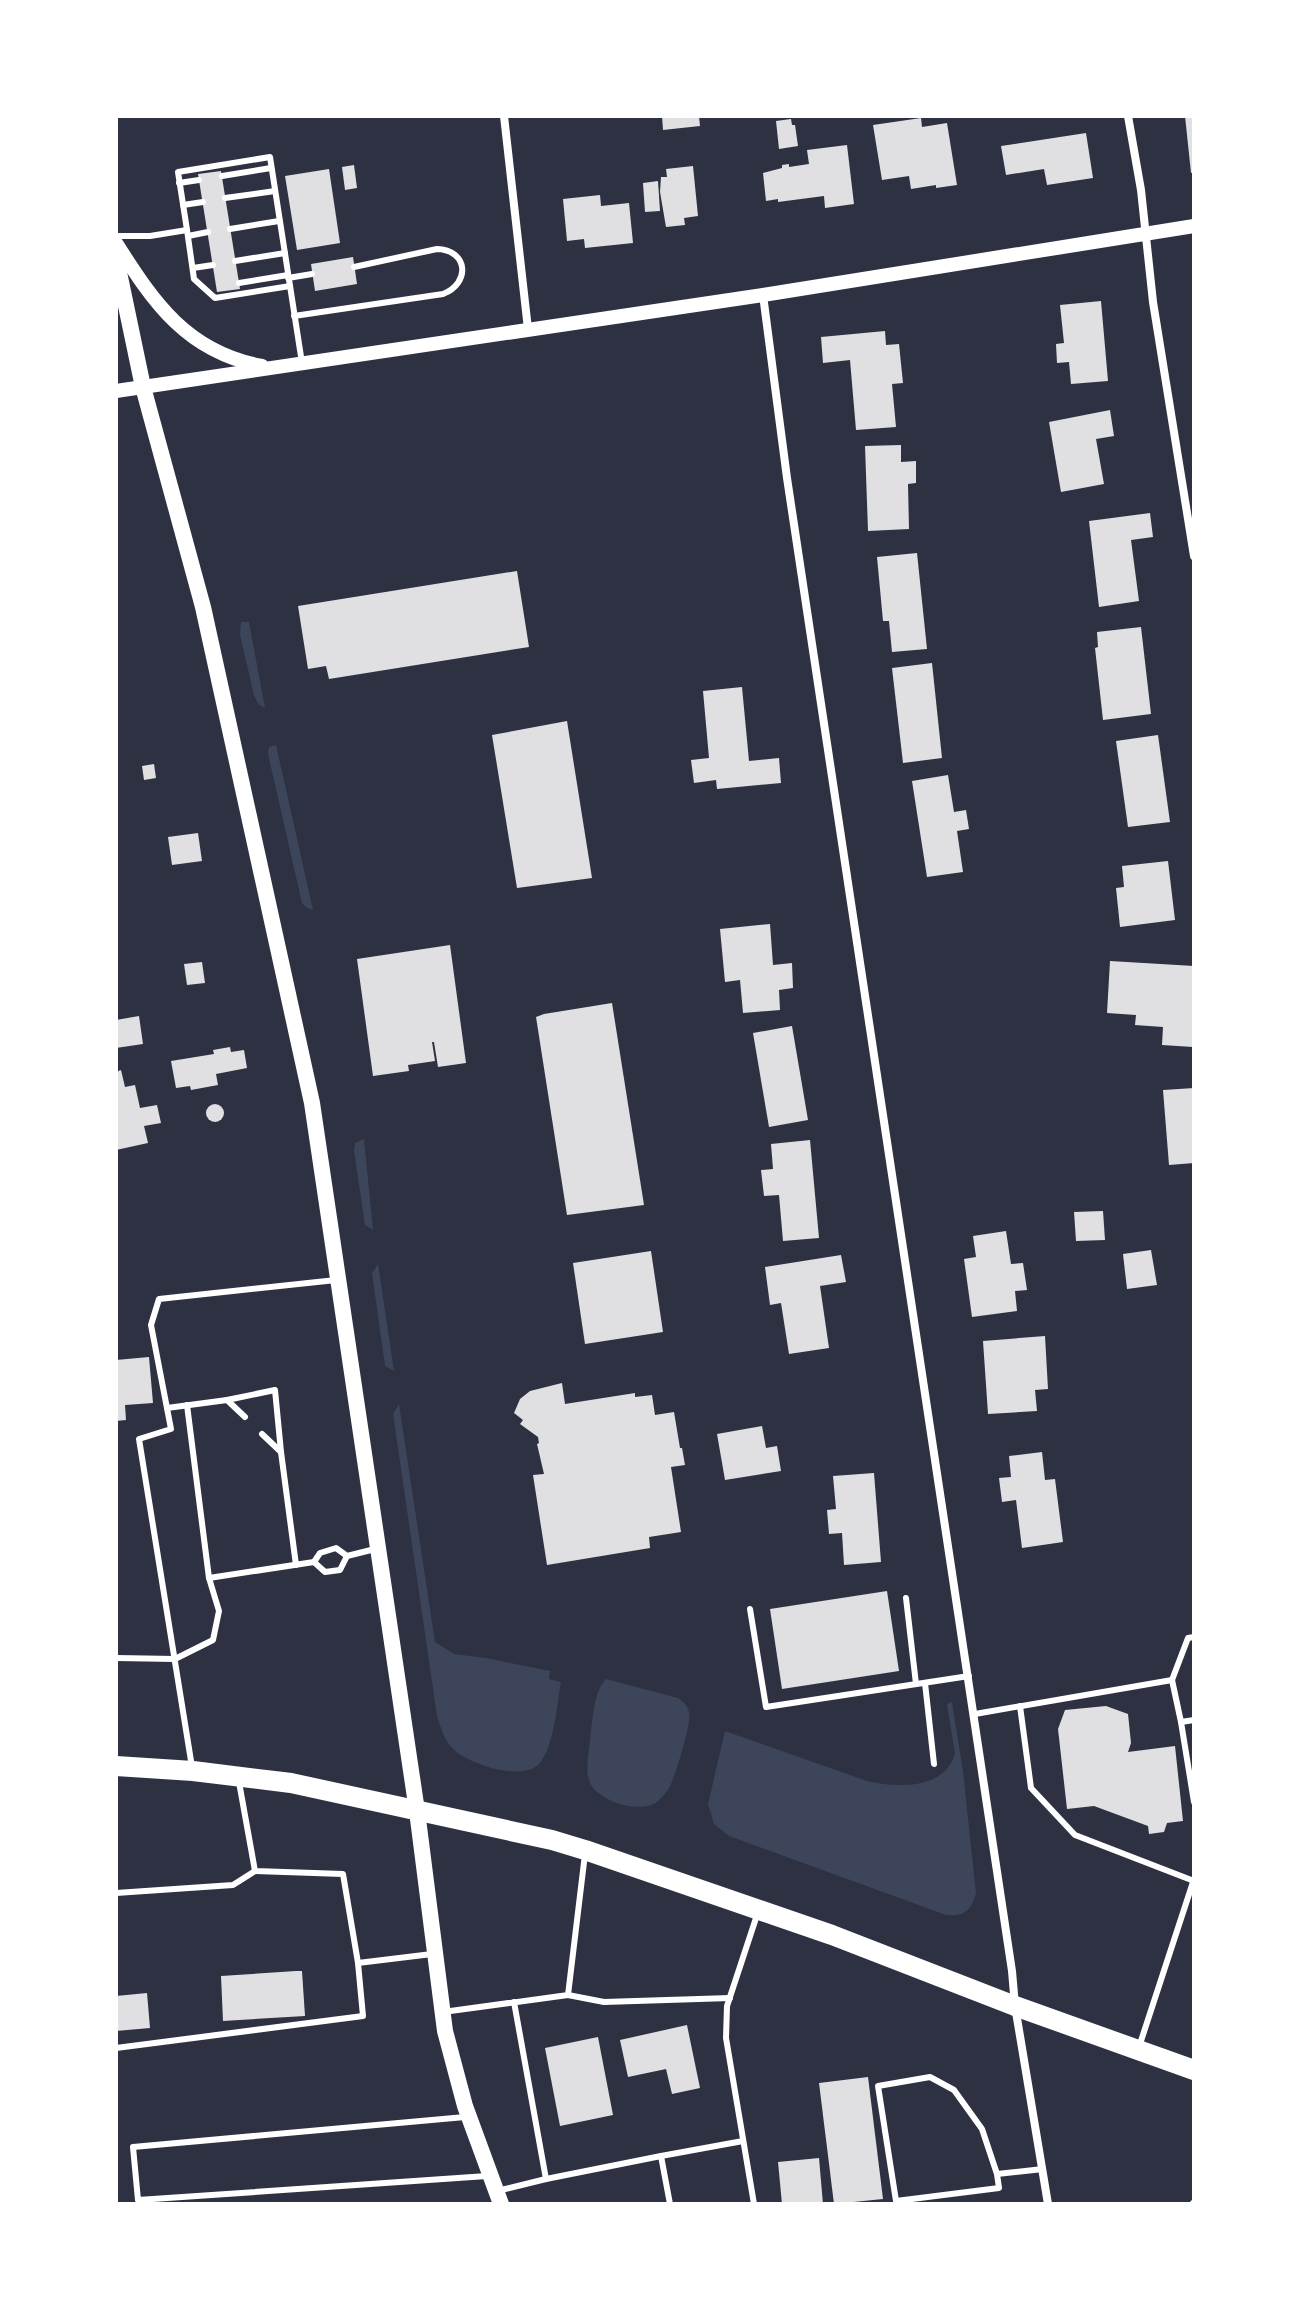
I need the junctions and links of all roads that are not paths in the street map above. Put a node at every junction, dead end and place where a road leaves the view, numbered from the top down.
1 (504, 116) edge
2 (1128, 116) edge
3 (271, 168) junction
4 (222, 176) dead end
5 (199, 180) dead end
6 (179, 183) junction
7 (275, 191) junction
8 (225, 198) dead end
9 (203, 202) dead end
10 (183, 205) junction
11 (279, 221) junction
12 (1194, 226) edge
13 (230, 229) dead end
14 (208, 232) dead end
15 (187, 233) junction
16 (1145, 234) junction
17 (116, 236) edge
18 (116, 243) edge
19 (285, 253) junction
20 (116, 258) edge
21 (235, 261) dead end
22 (213, 265) dead end
23 (354, 267) dead end
24 (193, 268) junction
25 (312, 274) dead end
26 (288, 276) junction
27 (239, 283) dead end
28 (216, 286) dead end
29 (290, 286) junction
30 (204, 288) junction
31 (763, 295) junction
32 (294, 316) junction
33 (528, 329) junction
34 (302, 363) junction
35 (270, 368) junction
36 (143, 387) junction
37 (116, 391) edge
38 (1194, 556) edge
39 (339, 1280) junction
40 (227, 1400) junction
41 (187, 1405) junction
42 (167, 1408) junction
43 (245, 1417) dead end
44 (262, 1434) dead end
45 (281, 1452) junction
46 (378, 1548) junction
47 (347, 1556) junction
48 (314, 1562) junction
49 (296, 1565) junction
50 (209, 1578) junction
51 (906, 1598) dead end
52 (750, 1609) dead end
53 (1194, 1637) edge
54 (116, 1658) edge
55 (175, 1659) junction
56 (969, 1676) junction
57 (1172, 1680) junction
58 (925, 1683) junction
59 (916, 1684) junction
60 (1020, 1706) junction
61 (975, 1714) junction
62 (1194, 1720) edge
63 (1181, 1722) junction
64 (934, 1764) dead end
65 (116, 1766) edge
66 (193, 1771) junction
67 (238, 1776) junction
68 (1194, 1802) edge
69 (417, 1811) junction
70 (585, 1850) junction
71 (255, 1871) junction
72 (1194, 1880) edge
73 (116, 1893) edge
74 (759, 1909) junction
75 (436, 1954) junction
76 (358, 1963) junction
77 (568, 1995) junction
78 (730, 1998) junction
79 (514, 2002) junction
80 (1015, 2006) junction
81 (443, 2012) junction
82 (116, 2048) edge
83 (1138, 2050) junction
84 (1194, 2070) edge
85 (469, 2116) junction
86 (743, 2141) junction
87 (661, 2156) junction
88 (1043, 2169) junction
89 (997, 2174) junction
90 (489, 2175) junction
91 (546, 2179) junction
92 (498, 2198) edge
93 (670, 2204) edge
94 (754, 2204) edge
95 (1048, 2204) edge

1 - 33 street
2 - 16 street
3 - 4 lane
3 - 6 lane
3 - 7 lane
5 - 6 lane
6 - 10 lane
7 - 8 lane
7 - 11 lane
9 - 10 lane
10 - 15 lane
11 - 13 lane
11 - 19 lane
12 - 16 street
14 - 15 lane
15 - 17 lane
15 - 24 lane
16 - 31 street
16 - 38 street
18 - 35 street
19 - 21 lane
19 - 26 lane
20 - 36 main road
22 - 24 lane
23 - 32 lane
24 - 30 lane
25 - 26 lane
26 - 27 lane
26 - 29 lane
28 - 30 lane
29 - 30 lane
29 - 32 lane
31 - 33 street
31 - 56 street
32 - 34 lane
33 - 34 street
34 - 35 street
35 - 36 street
36 - 37 street
36 - 39 main road
39 - 42 lane
39 - 46 main road
40 - 41 lane
40 - 43 lane
40 - 45 lane
41 - 42 lane
41 - 50 lane
42 - 55 lane
44 - 45 lane
45 - 49 lane
46 - 47 lane
46 - 69 main road
47 - 48 lane
47 - 48 lane
48 - 49 lane
49 - 50 lane
50 - 55 lane
51 - 59 lane
52 - 59 lane
53 - 57 lane
54 - 55 lane
55 - 66 lane
56 - 58 lane
56 - 61 street
57 - 60 lane
57 - 63 lane
58 - 59 lane
58 - 64 lane
60 - 61 lane
60 - 72 lane
61 - 80 street
62 - 63 lane
63 - 68 lane
65 - 66 main road
66 - 67 main road
67 - 69 main road
67 - 71 lane
69 - 70 main road
69 - 75 main road
70 - 74 main road
70 - 77 lane
71 - 73 lane
71 - 76 lane
72 - 83 lane
74 - 78 lane
74 - 80 main road
75 - 76 lane
75 - 81 main road
76 - 82 lane
77 - 78 lane
77 - 79 lane
78 - 86 lane
79 - 81 lane
79 - 91 lane
80 - 83 main road
80 - 88 street
81 - 85 main road
83 - 84 main road
85 - 90 main road
85 - 90 lane
86 - 87 lane
86 - 94 lane
87 - 91 lane
87 - 93 lane
88 - 89 lane
88 - 95 street
89 - 89 lane
90 - 92 main road
91 - 92 lane

